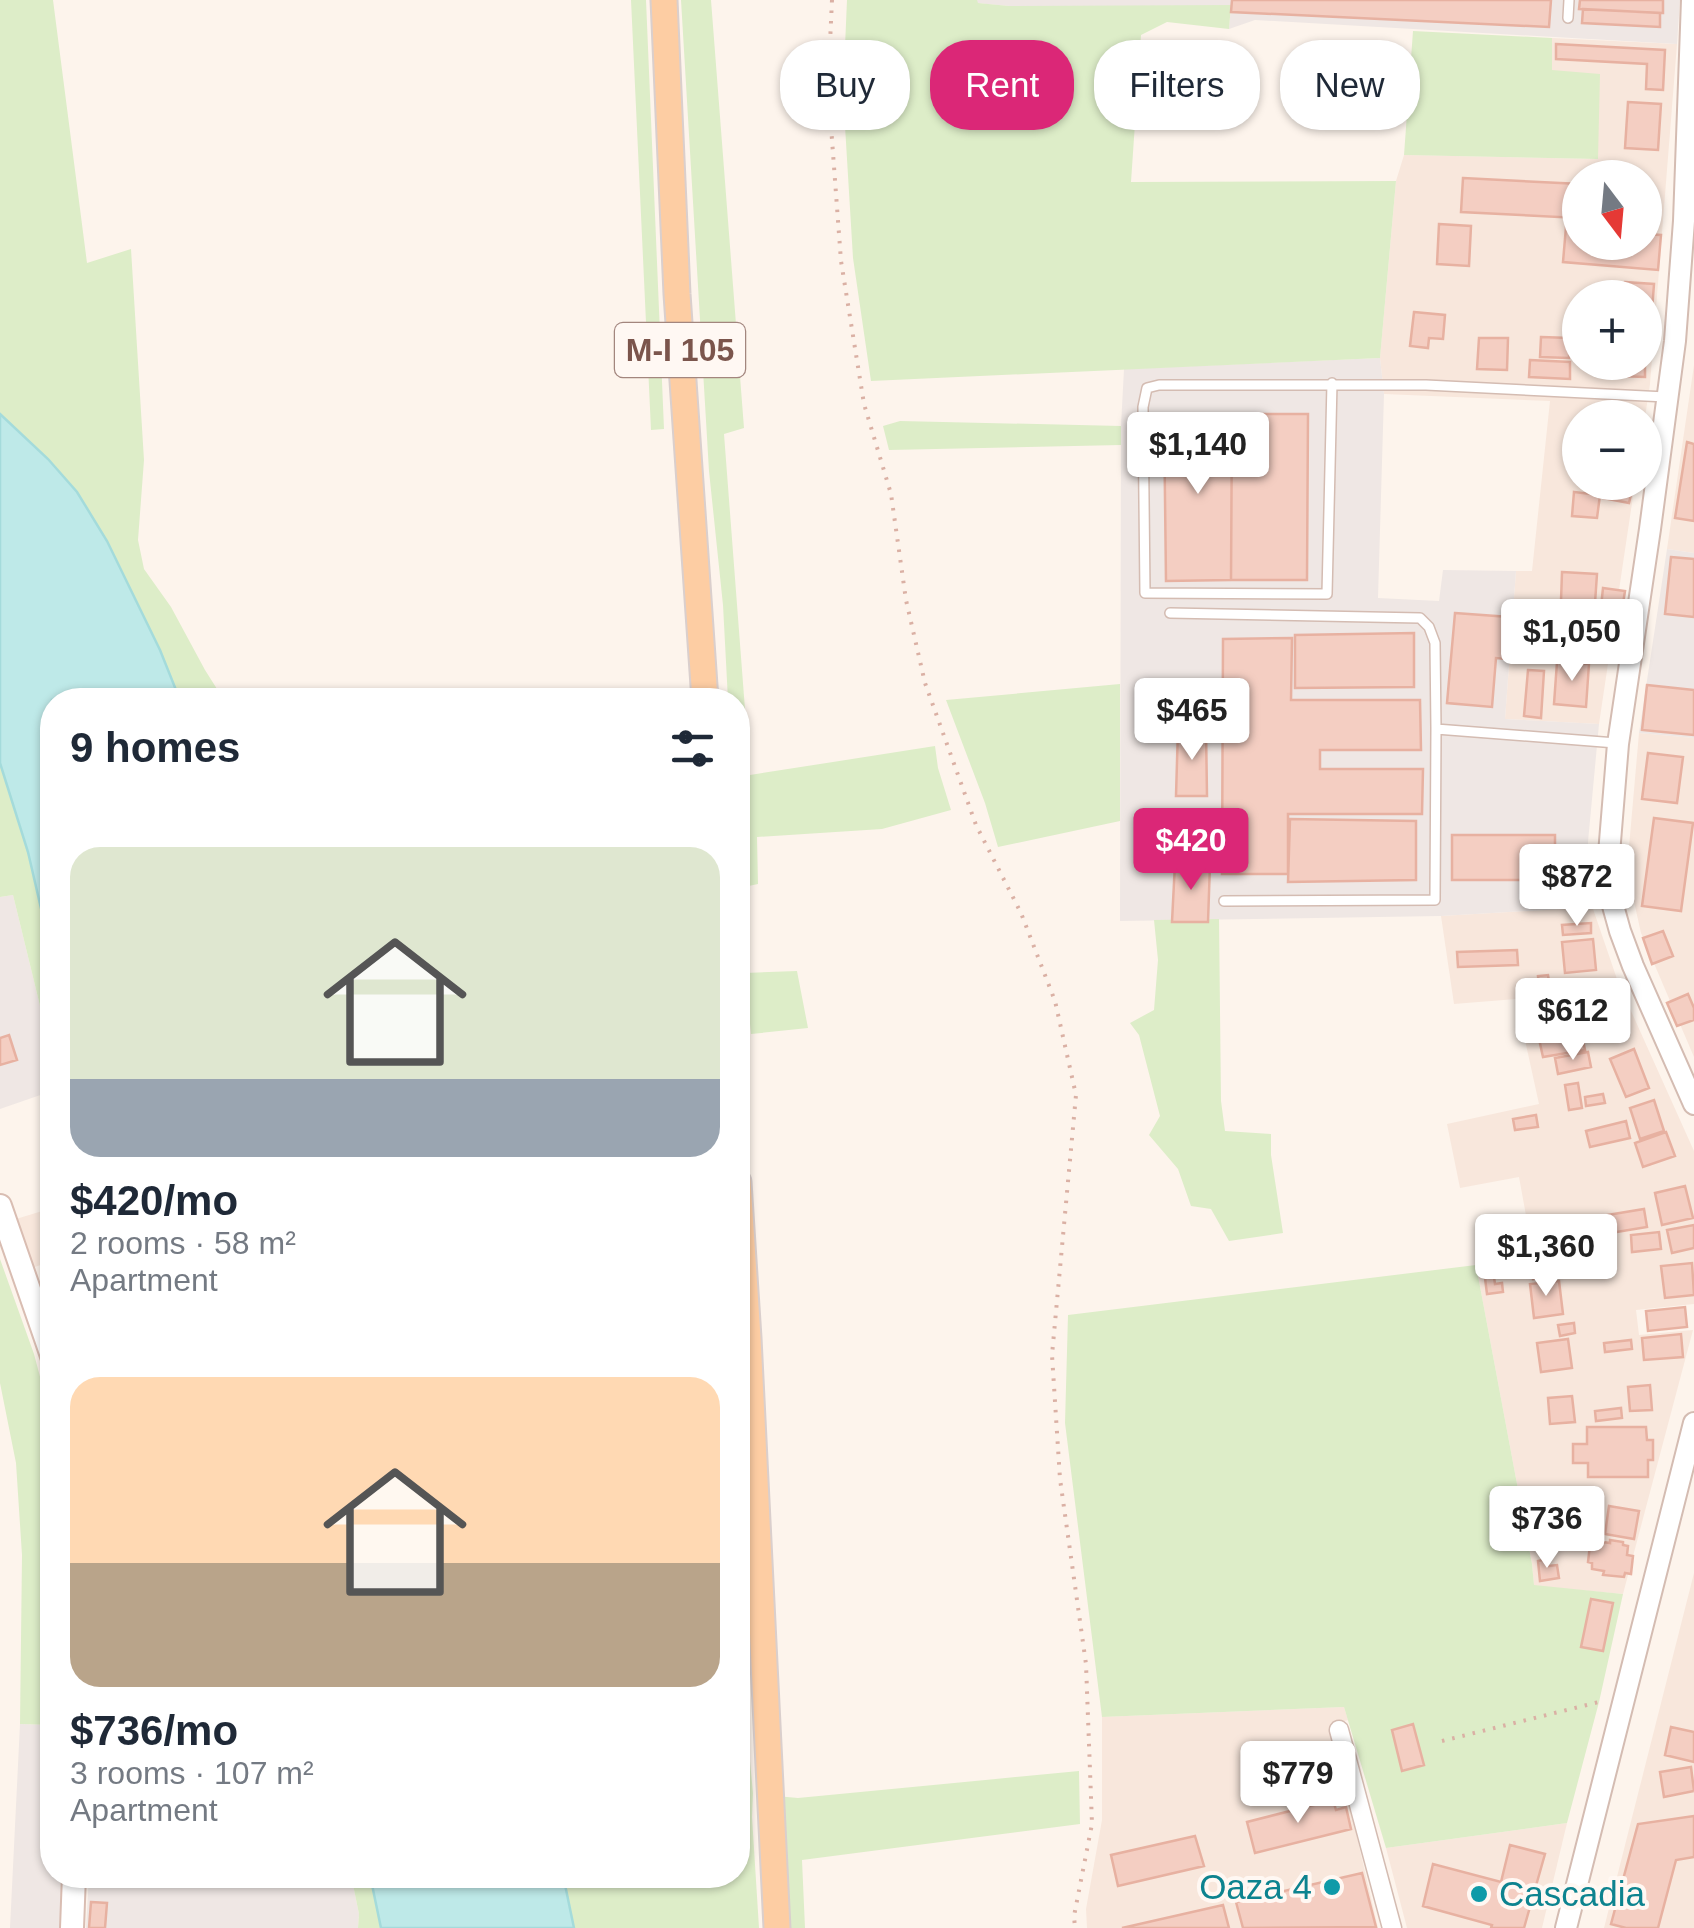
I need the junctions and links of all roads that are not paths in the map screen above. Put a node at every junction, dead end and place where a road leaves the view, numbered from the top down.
1 (664, 0) edge
2 (1569, 0) edge
3 (1692, 0) edge
4 (1568, 18) dead end
5 (1689, 222) edge
6 (1332, 383) junction
7 (1669, 397) junction
8 (1170, 614) dead end
9 (703, 688) edge
10 (1436, 729) junction
11 (1618, 744) junction
12 (1224, 901) dead end
13 (1694, 1104) edge
14 (0, 1206) edge
15 (40, 1321) edge
16 (750, 1379) edge
17 (1694, 1423) edge
18 (1340, 1730) dead end
19 (74, 1888) edge
20 (72, 1928) edge
21 (777, 1928) edge
22 (1392, 1928) edge
23 (1566, 1928) edge

1 - 9 main road, M-I 105
2 - 4 lane
3 - 5 street
5 - 7 street
6 - 6 lane
6 - 7 lane
7 - 11 street
8 - 10 lane
10 - 11 lane
10 - 12 lane
11 - 13 street
14 - 15 main road
16 - 21 main road
17 - 23 street
18 - 22 street
19 - 20 main road

